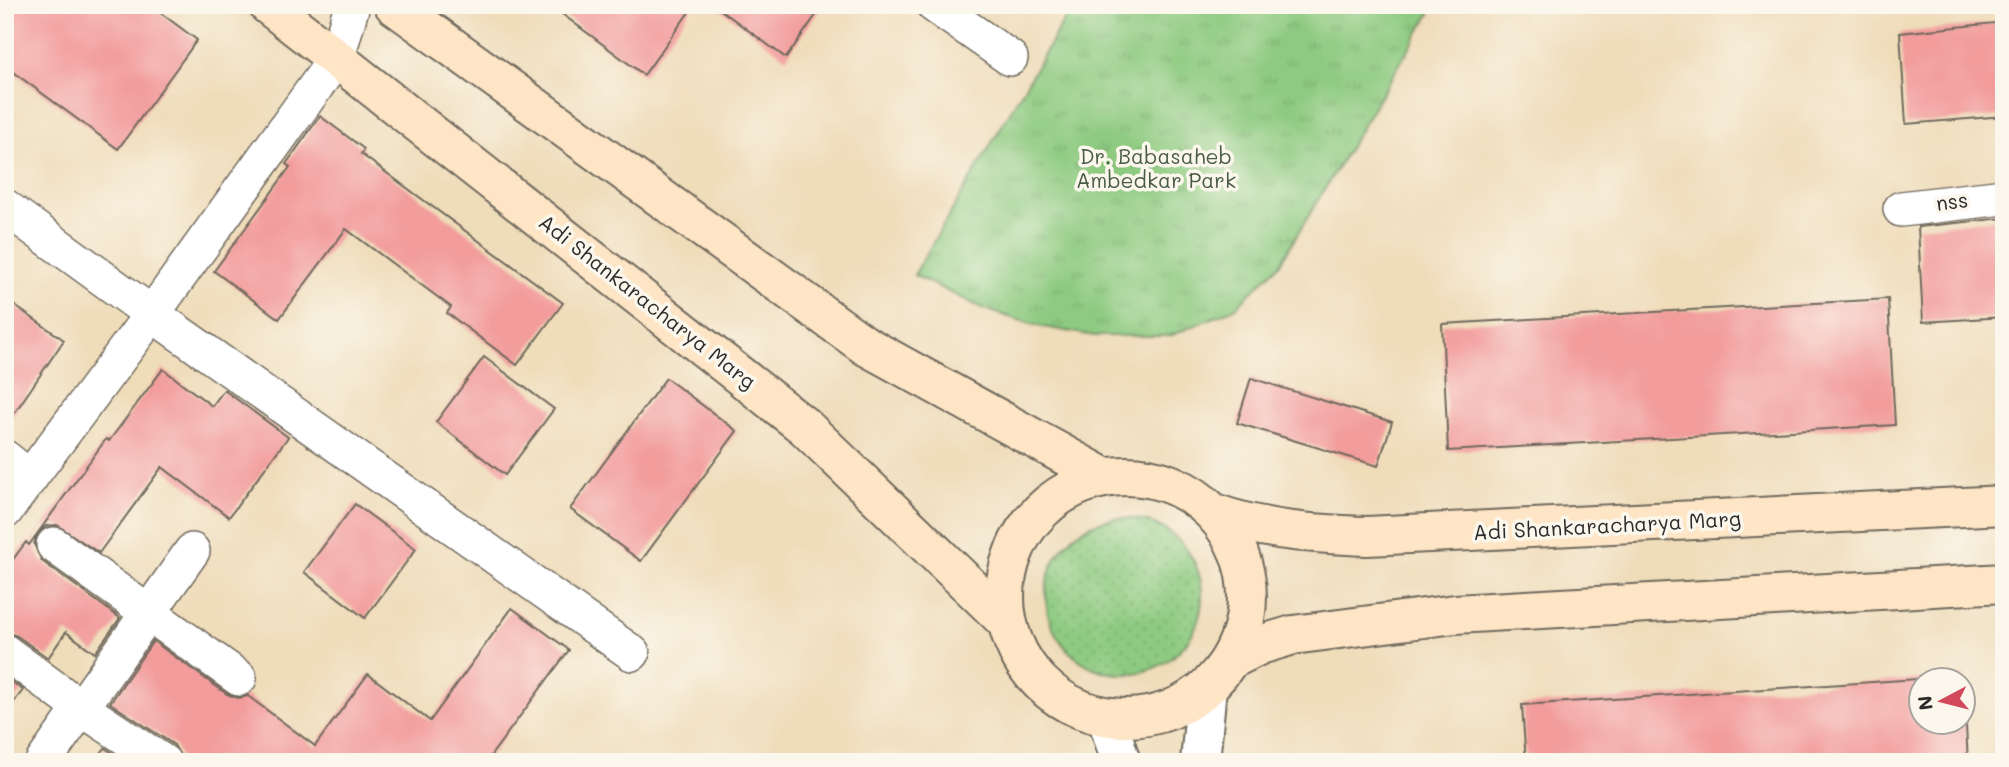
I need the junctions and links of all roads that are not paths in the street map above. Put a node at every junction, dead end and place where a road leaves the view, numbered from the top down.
1 (268, 5) edge
2 (352, 5) edge
3 (394, 5) edge
4 (934, 5) edge
5 (337, 57) junction
6 (1010, 58) dead end
7 (2004, 197) edge
8 (5, 208) edge
9 (1901, 209) dead end
10 (152, 314) junction
11 (18, 468) edge
12 (1104, 477) junction
13 (2004, 505) edge
14 (5, 511) edge
15 (1214, 513) junction
16 (54, 545) dead end
17 (192, 551) dead end
18 (2004, 583) edge
19 (148, 613) junction
20 (1007, 622) junction
21 (5, 652) edge
22 (632, 653) dead end
23 (1219, 674) junction
24 (239, 678) dead end
25 (81, 708) junction
26 (1107, 718) junction
27 (43, 762) edge
28 (163, 762) edge
29 (1121, 762) edge
30 (1200, 762) edge

1 - 5 main road, Adi Shankaracharya Marg
2 - 5 street
3 - 12 main road
4 - 6 street
5 - 10 street
5 - 20 main road, Adi Shankaracharya Marg
7 - 9 street, nss
8 - 10 street
10 - 11 street
10 - 22 street
11 - 14 street
12 - 15 main road
12 - 20 main road
13 - 15 main road, Adi Shankaracharya Marg
15 - 23 main road
16 - 19 street
17 - 19 street
18 - 23 main road
19 - 24 street
19 - 25 street
20 - 26 main road
21 - 25 street
23 - 26 main road
23 - 30 street
25 - 27 street
25 - 28 street
26 - 29 street

